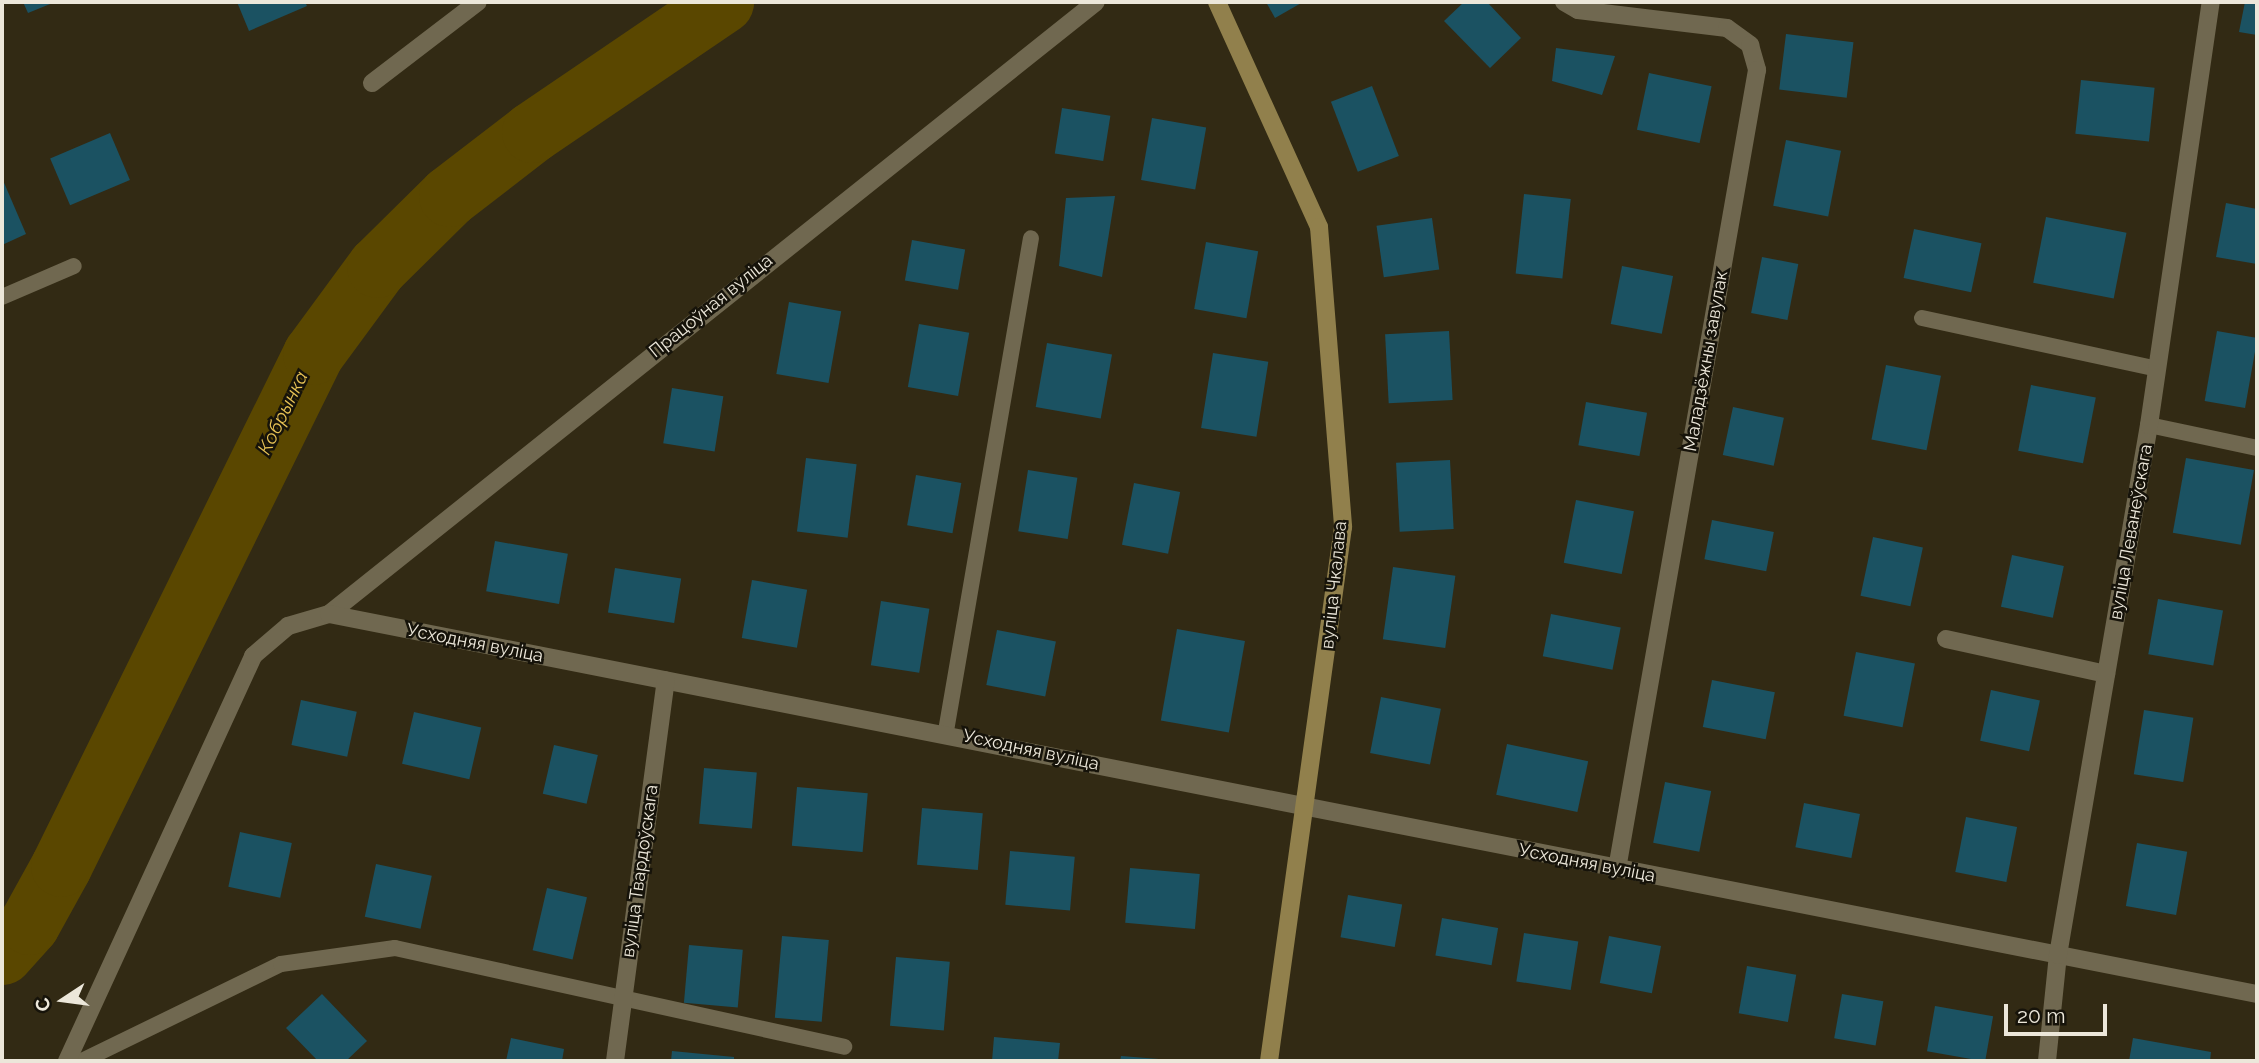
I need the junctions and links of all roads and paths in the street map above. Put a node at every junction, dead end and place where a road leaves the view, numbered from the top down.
1 (478, 2) edge
2 (1096, 2) edge
3 (1217, 2) edge
4 (1564, 2) edge
5 (2211, 2) edge
6 (372, 83) dead end
7 (1031, 238) dead end
8 (74, 266) dead end
9 (2, 297) edge
10 (1922, 318) dead end
11 (2157, 369) junction
12 (2149, 425) junction
13 (2257, 448) edge
14 (329, 614) junction
15 (1946, 639) dead end
16 (2106, 674) junction
17 (666, 680) junction
18 (946, 731) junction
19 (1306, 808) junction
20 (1617, 869) junction
21 (2058, 955) junction
22 (2257, 994) edge
23 (623, 1000) junction
24 (844, 1046) dead end
25 (67, 1061) edge
26 (82, 1061) edge
27 (615, 1061) edge
28 (1269, 1061) edge
29 (2047, 1061) edge

1 - 6 street
2 - 14 street, Працоўная вуліца
3 - 19 main road, вуліца Чкалава
4 - 20 street, Маладзёжны завулак
5 - 11 street, вуліца Леванеўскага
7 - 18 lane
8 - 9 lane
10 - 11 lane
11 - 12 street, вуліца Леванеўскага
12 - 13 lane
12 - 16 street, вуліца Леванеўскага
14 - 17 street, Усходняя вуліца
14 - 25 street, Усходняя вуліца
15 - 16 street
16 - 21 street, вуліца Леванеўскага
17 - 18 street, Усходняя вуліца
17 - 23 street, вуліца Твардоўскага
18 - 19 street, Усходняя вуліца
19 - 20 street, Усходняя вуліца
19 - 28 main road, вуліца Чкалава
20 - 21 street, Усходняя вуліца
21 - 22 street, Усходняя вуліца
21 - 29 street, вуліца Леванеўскага
23 - 24 lane
23 - 26 lane
23 - 27 street, вуліца Твардоўскага

